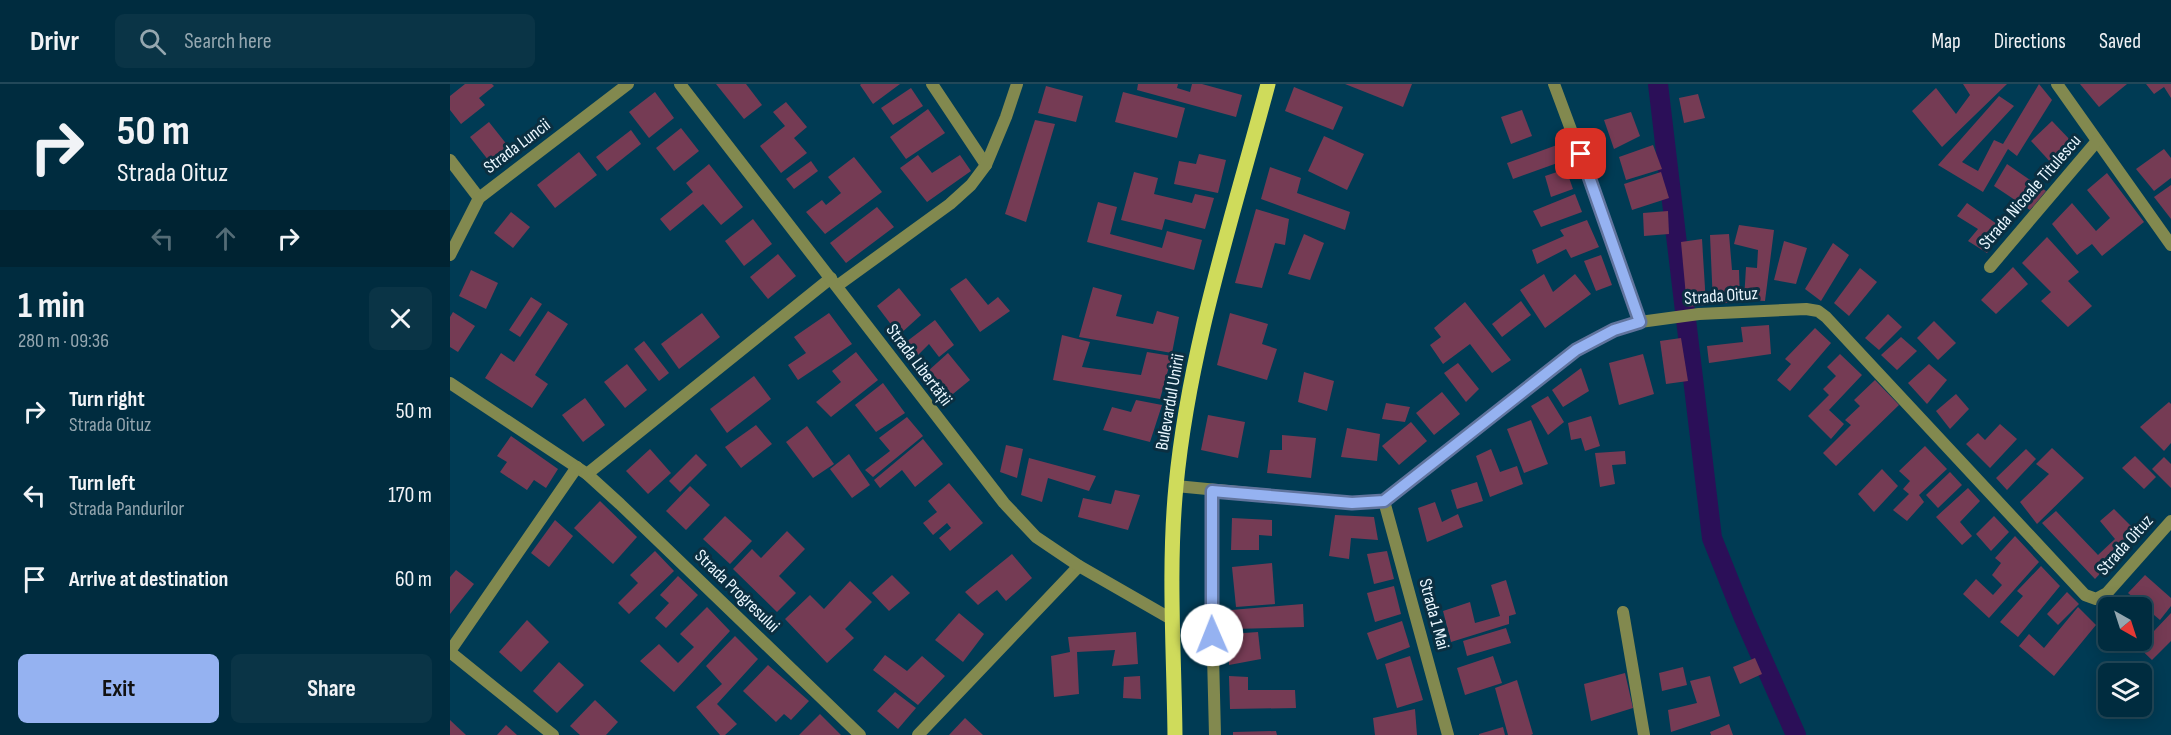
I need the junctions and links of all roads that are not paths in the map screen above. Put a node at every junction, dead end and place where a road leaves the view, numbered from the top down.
1 (628, 84) edge
2 (680, 84) edge
3 (932, 84) edge
4 (1017, 84) edge
5 (1268, 84) edge
6 (1554, 84) edge
7 (2057, 84) edge
8 (2097, 141) junction
9 (450, 160) edge
10 (986, 165) junction
11 (479, 198) junction
12 (2171, 245) edge
13 (450, 255) edge
14 (1990, 267) dead end
15 (834, 282) junction
16 (1640, 322) junction
17 (450, 383) edge
18 (582, 471) junction
19 (1176, 486) junction
20 (1212, 491) junction
21 (1384, 501) junction
22 (2171, 521) edge
23 (1079, 566) junction
24 (1623, 612) dead end
25 (1173, 620) junction
26 (450, 651) edge
27 (553, 735) edge
28 (860, 735) edge
29 (918, 735) edge
30 (1175, 735) edge
31 (1215, 735) edge
32 (1449, 735) edge
33 (1644, 735) edge

1 - 11 street, Strada Luncii
2 - 15 street, Strada Libertății
3 - 10 street
4 - 10 street
5 - 19 main road, Bulevardul Unirii
6 - 16 street
7 - 8 street
8 - 12 street
8 - 14 street, Strada Nicoale Titulescu
9 - 11 street
10 - 15 street
11 - 13 street, Strada Luncii
15 - 18 street
15 - 23 street, Strada Libertății
16 - 21 street, Strada Oituz
16 - 22 street, Strada Oituz
17 - 18 street, Strada Progresului
18 - 26 street
18 - 28 street, Strada Progresului
19 - 20 street
19 - 25 main road, Bulevardul Unirii
20 - 21 street
20 - 31 street
21 - 32 street, Strada 1 Mai
23 - 25 street, Strada Libertății
23 - 29 street
24 - 33 street
25 - 30 main road, Bulevardul Unirii
26 - 27 street

